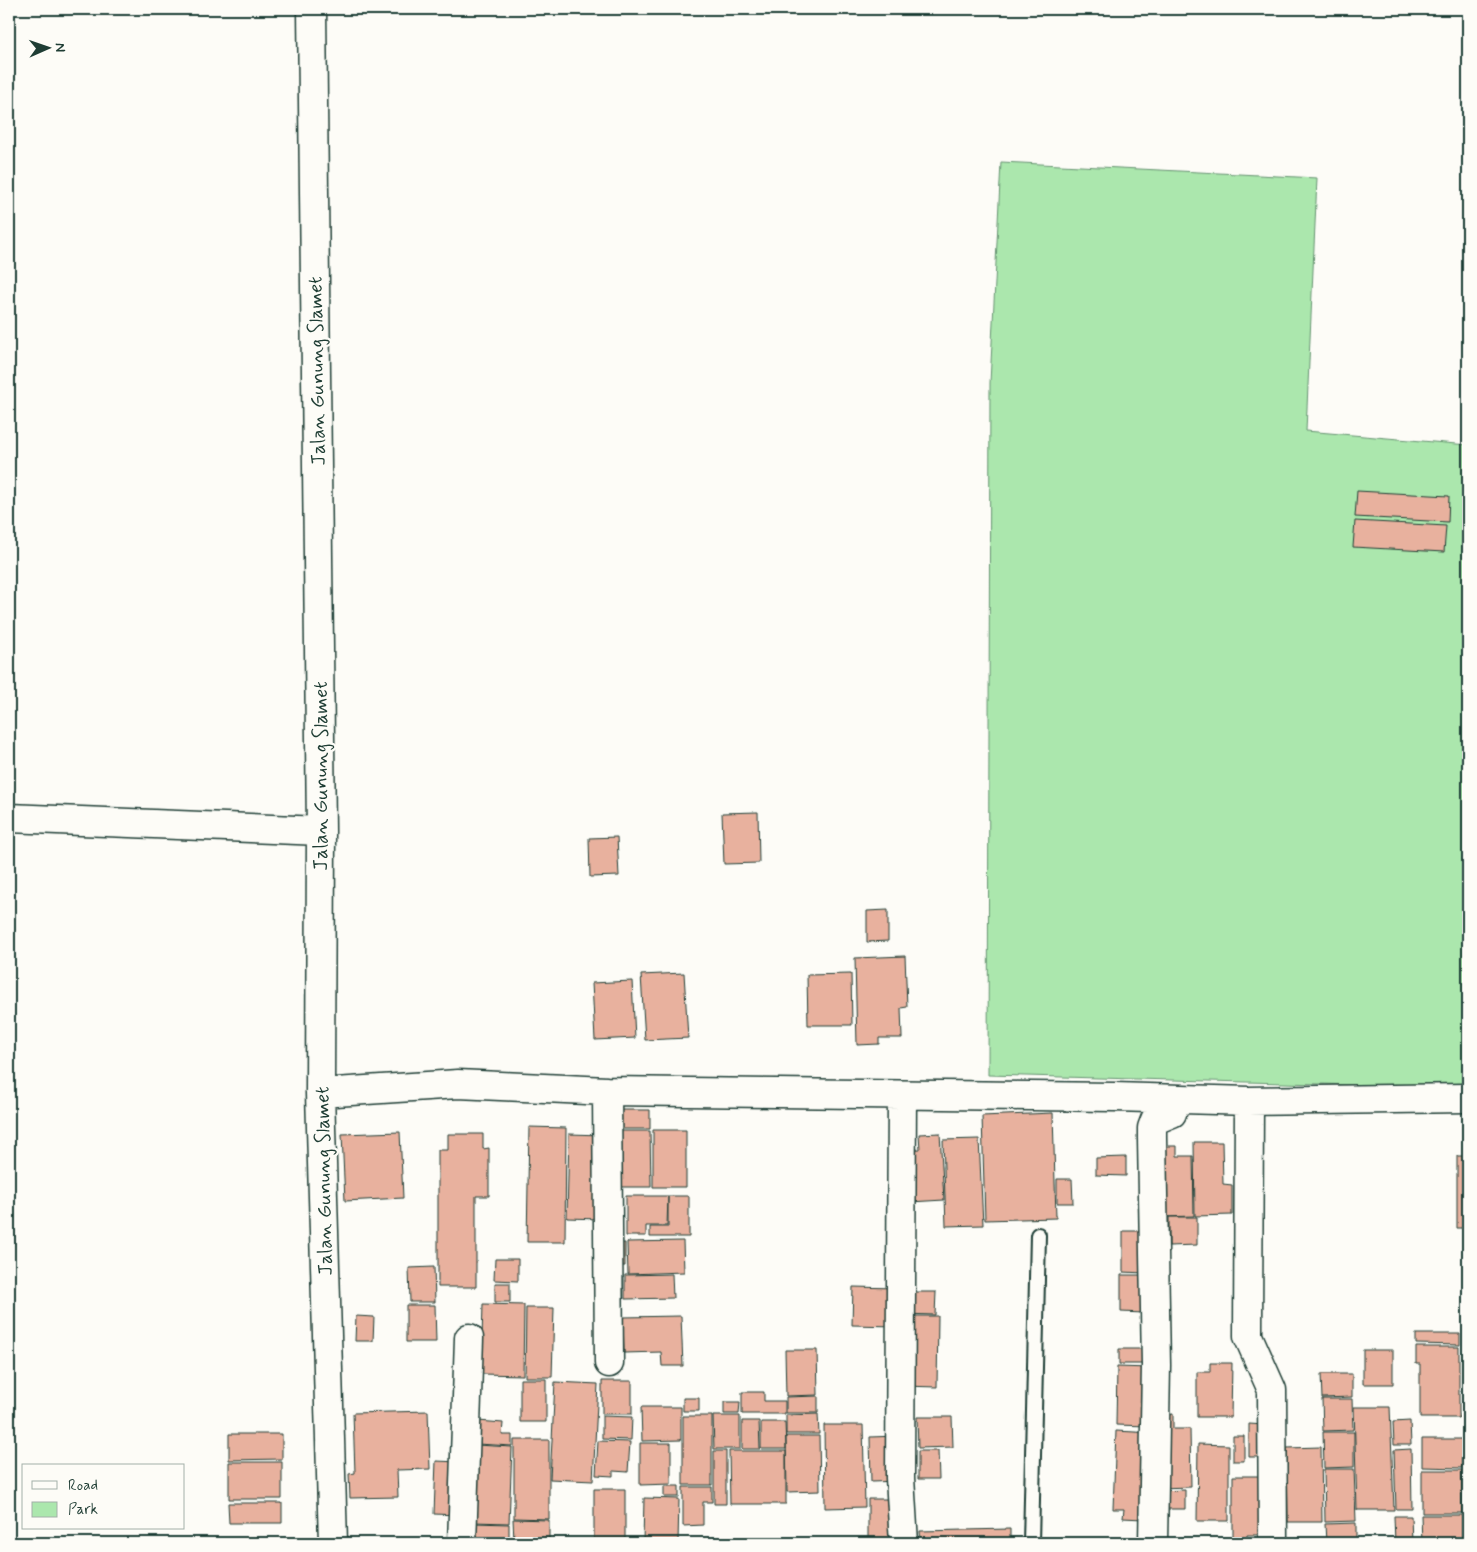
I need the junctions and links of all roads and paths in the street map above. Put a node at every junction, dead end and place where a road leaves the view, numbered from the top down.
1 (312, 9) edge
2 (9, 818) edge
3 (321, 832) junction
4 (607, 1091) junction
5 (320, 1093) junction
6 (902, 1095) junction
7 (1468, 1098) edge
8 (1174, 1099) junction
9 (1249, 1101) junction
10 (1038, 1235) dead end
11 (469, 1338) dead end
12 (610, 1363) dead end
13 (333, 1543) edge
14 (462, 1543) edge
15 (904, 1543) edge
16 (1031, 1543) edge
17 (1153, 1543) edge
18 (1273, 1543) edge

1 - 3 street, Jalan Gunung Slamet
2 - 3 street
3 - 5 street, Jalan Gunung Slamet
4 - 5 street
4 - 6 street
4 - 12 street
5 - 13 street, Jalan Gunung Slamet
6 - 8 street
6 - 15 street
7 - 9 street
8 - 9 street
8 - 17 street
9 - 18 street
10 - 16 lane
11 - 14 street

